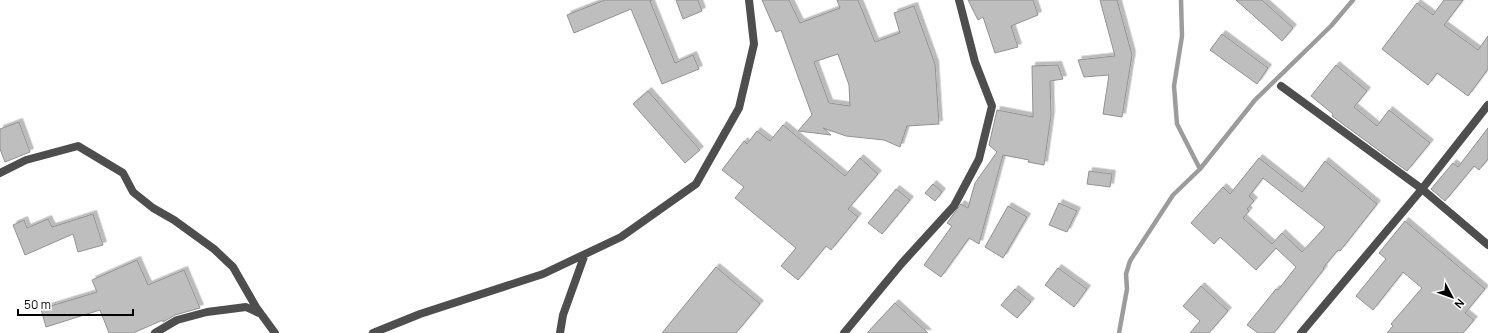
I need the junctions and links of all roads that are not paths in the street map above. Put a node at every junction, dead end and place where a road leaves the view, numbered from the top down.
1 (749, 0) edge
2 (959, 0) edge
3 (1281, 86) dead end
4 (1488, 105) edge
5 (0, 173) edge
6 (1422, 189) junction
7 (1488, 245) edge
8 (585, 254) junction
9 (262, 314) junction
10 (155, 333) edge
11 (275, 333) edge
12 (373, 333) edge
13 (560, 333) edge
14 (844, 333) edge
15 (1301, 333) edge

1 - 8 street
2 - 14 street
3 - 6 street
4 - 6 street
5 - 9 street
6 - 7 street
6 - 15 street
8 - 12 street
8 - 13 street
9 - 10 street
9 - 11 street

